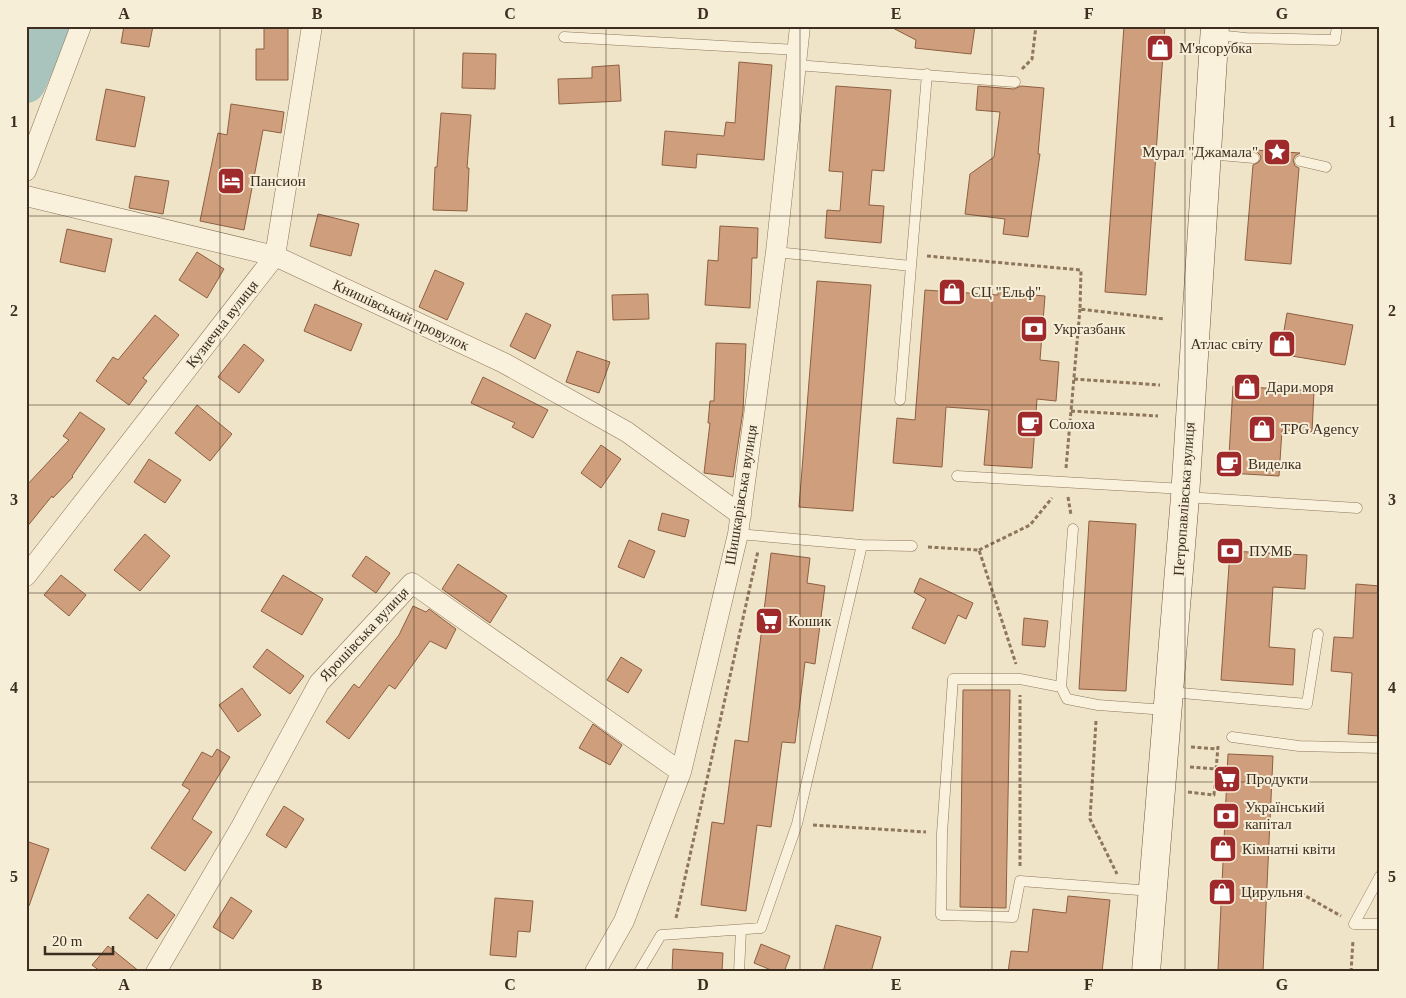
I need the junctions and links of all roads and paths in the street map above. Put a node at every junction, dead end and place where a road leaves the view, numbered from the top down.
1 (81, 26) edge
2 (312, 26) edge
3 (800, 26) edge
4 (1036, 26) edge
5 (1337, 26) edge
6 (1215, 31) edge
7 (564, 37) dead end
8 (797, 58) junction
9 (926, 74) junction
10 (1010, 81) joint
11 (1207, 154) junction
12 (1254, 158) dead end
13 (1300, 161) dead end
14 (1326, 167) dead end
15 (26, 171) edge
16 (26, 196) edge
17 (776, 252) junction
18 (912, 255) junction
19 (275, 256) junction
20 (911, 266) junction
21 (1080, 309) junction
22 (1164, 318) dead end
23 (1074, 379) junction
24 (1160, 385) dead end
25 (900, 400) dead end
26 (1071, 411) junction
27 (1158, 416) dead end
28 (957, 476) dead end
29 (1065, 482) junction
30 (1185, 493) junction
31 (1357, 508) dead end
32 (739, 524) junction
33 (1073, 528) joint
34 (762, 536) junction
35 (862, 545) junction
36 (912, 546) dead end
37 (979, 550) dead end
38 (26, 576) edge
39 (1318, 634) dead end
40 (1061, 687) junction
41 (1168, 701) junction
42 (1098, 705) junction
43 (1232, 737) joint
44 (1191, 747) dead end
45 (1380, 748) edge
46 (1217, 749) junction
47 (1190, 767) dead end
48 (1216, 769) junction
49 (681, 772) junction
50 (1188, 792) dead end
51 (818, 825) dead end
52 (942, 833) junction
53 (1380, 876) edge
54 (1120, 879) dead end
55 (1295, 890) dead end
56 (1153, 891) junction
57 (1354, 924) junction
58 (1380, 924) edge
59 (741, 930) junction
60 (672, 934) junction
61 (156, 972) edge
62 (595, 972) edge
63 (639, 972) edge
64 (739, 972) edge
65 (1146, 972) edge
66 (1351, 972) edge

1 - 15 street
2 - 19 street, Кузнечна вулиця
3 - 8 street, Шишкарівська вулиця
4 - 10 path
5 - 6 lane
6 - 11 main road, Петропавлівська вулиця
7 - 8 lane
8 - 9 lane
8 - 17 street, Шишкарівська вулиця
9 - 10 lane
9 - 18 lane
11 - 12 lane
11 - 30 main road, Петропавлівська вулиця
13 - 14 lane
16 - 19 street, Книшівський провулок
17 - 20 lane
17 - 32 street, Шишкарівська вулиця
18 - 20 lane
18 - 21 path
19 - 32 street, Книшівський провулок
19 - 38 street, Кузнечна вулиця
20 - 25 lane
21 - 22 path
21 - 23 path
23 - 24 path
23 - 26 path
26 - 27 path
26 - 29 path
28 - 29 lane
29 - 30 lane
29 - 33 path
29 - 37 path
30 - 31 lane
30 - 41 main road, Петропавлівська вулиця
32 - 34 lane
32 - 49 street, Шишкарівська вулиця
33 - 40 lane
34 - 35 lane
34 - 60 path
35 - 36 lane
35 - 59 lane
39 - 41 lane
40 - 42 lane
40 - 52 lane
41 - 42 lane
41 - 56 main road, Петропавлівська вулиця
42 - 54 path
43 - 45 lane
43 - 46 path
44 - 46 path
46 - 48 path
47 - 48 path
48 - 50 path
49 - 61 street, Ярошівська вулиця
49 - 62 street, Шишкарівська вулиця
51 - 52 path
52 - 56 lane
53 - 57 lane
55 - 57 path
56 - 65 main road, Петропавлівська вулиця
57 - 58 lane
57 - 66 path
59 - 60 lane
59 - 64 lane
60 - 63 lane

